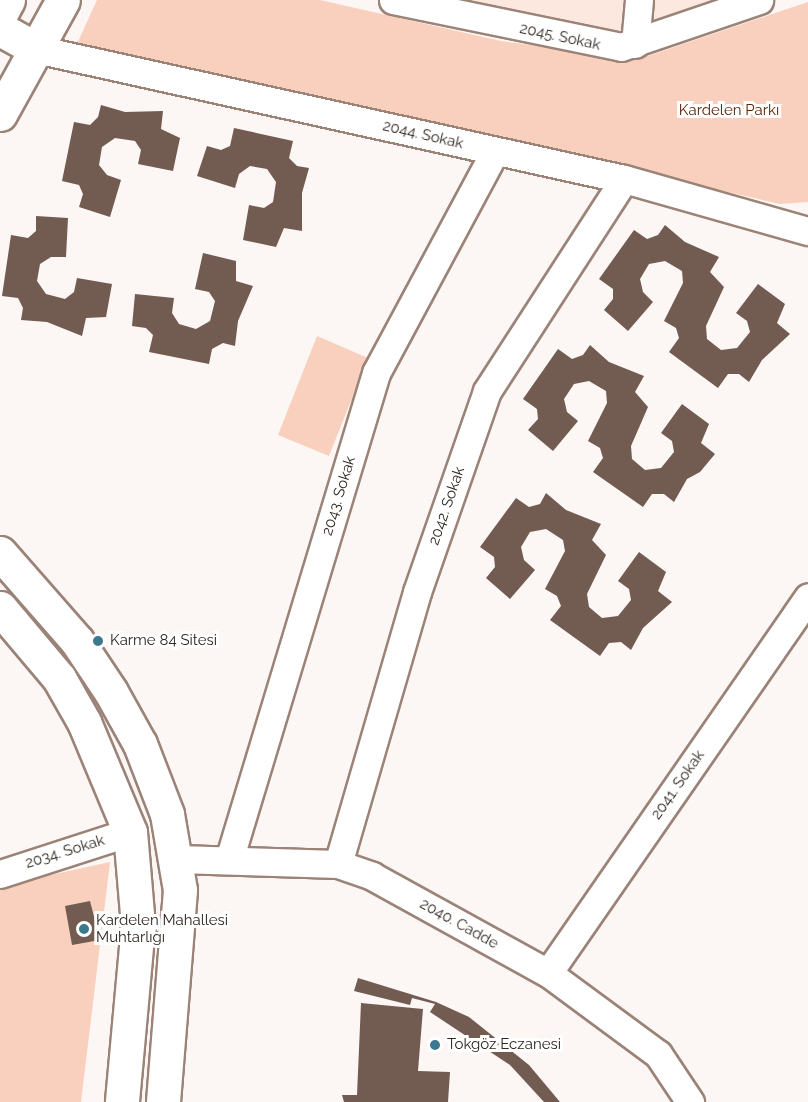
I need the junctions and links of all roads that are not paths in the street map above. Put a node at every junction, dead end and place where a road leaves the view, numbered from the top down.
1 (8, 0) edge
2 (63, 0) edge
3 (393, 0) edge
4 (639, 0) edge
5 (759, 0) edge
6 (0, 15) edge
7 (0, 29) edge
8 (635, 44) junction
9 (36, 49) junction
10 (0, 114) edge
11 (495, 151) junction
12 (624, 179) junction
13 (808, 231) edge
14 (0, 553) edge
15 (808, 597) edge
16 (0, 608) edge
17 (133, 846) junction
18 (178, 859) junction
19 (228, 860) junction
20 (338, 864) junction
21 (0, 874) edge
22 (548, 973) junction
23 (122, 1102) edge
24 (163, 1102) edge
25 (690, 1102) edge

1 - 6 main road
2 - 9 main road
3 - 8 street, 2045. Sokak
4 - 8 street
5 - 8 street, 2045. Sokak
7 - 9 main road
9 - 10 main road
9 - 11 street, 2044. Sokak
11 - 12 street, 2044. Sokak
11 - 19 street, 2043. Sokak
12 - 13 street, 2044. Sokak
12 - 20 street, 2042. Sokak
14 - 18 main road
15 - 22 street, 2041. Sokak
16 - 17 main road
17 - 18 main road
17 - 21 street, 2034. Sokak
17 - 23 main road
18 - 19 street, 2040. Cadde
18 - 24 main road
19 - 20 street, 2040. Cadde
20 - 22 street, 2040. Cadde
22 - 25 street, 2040. Cadde

